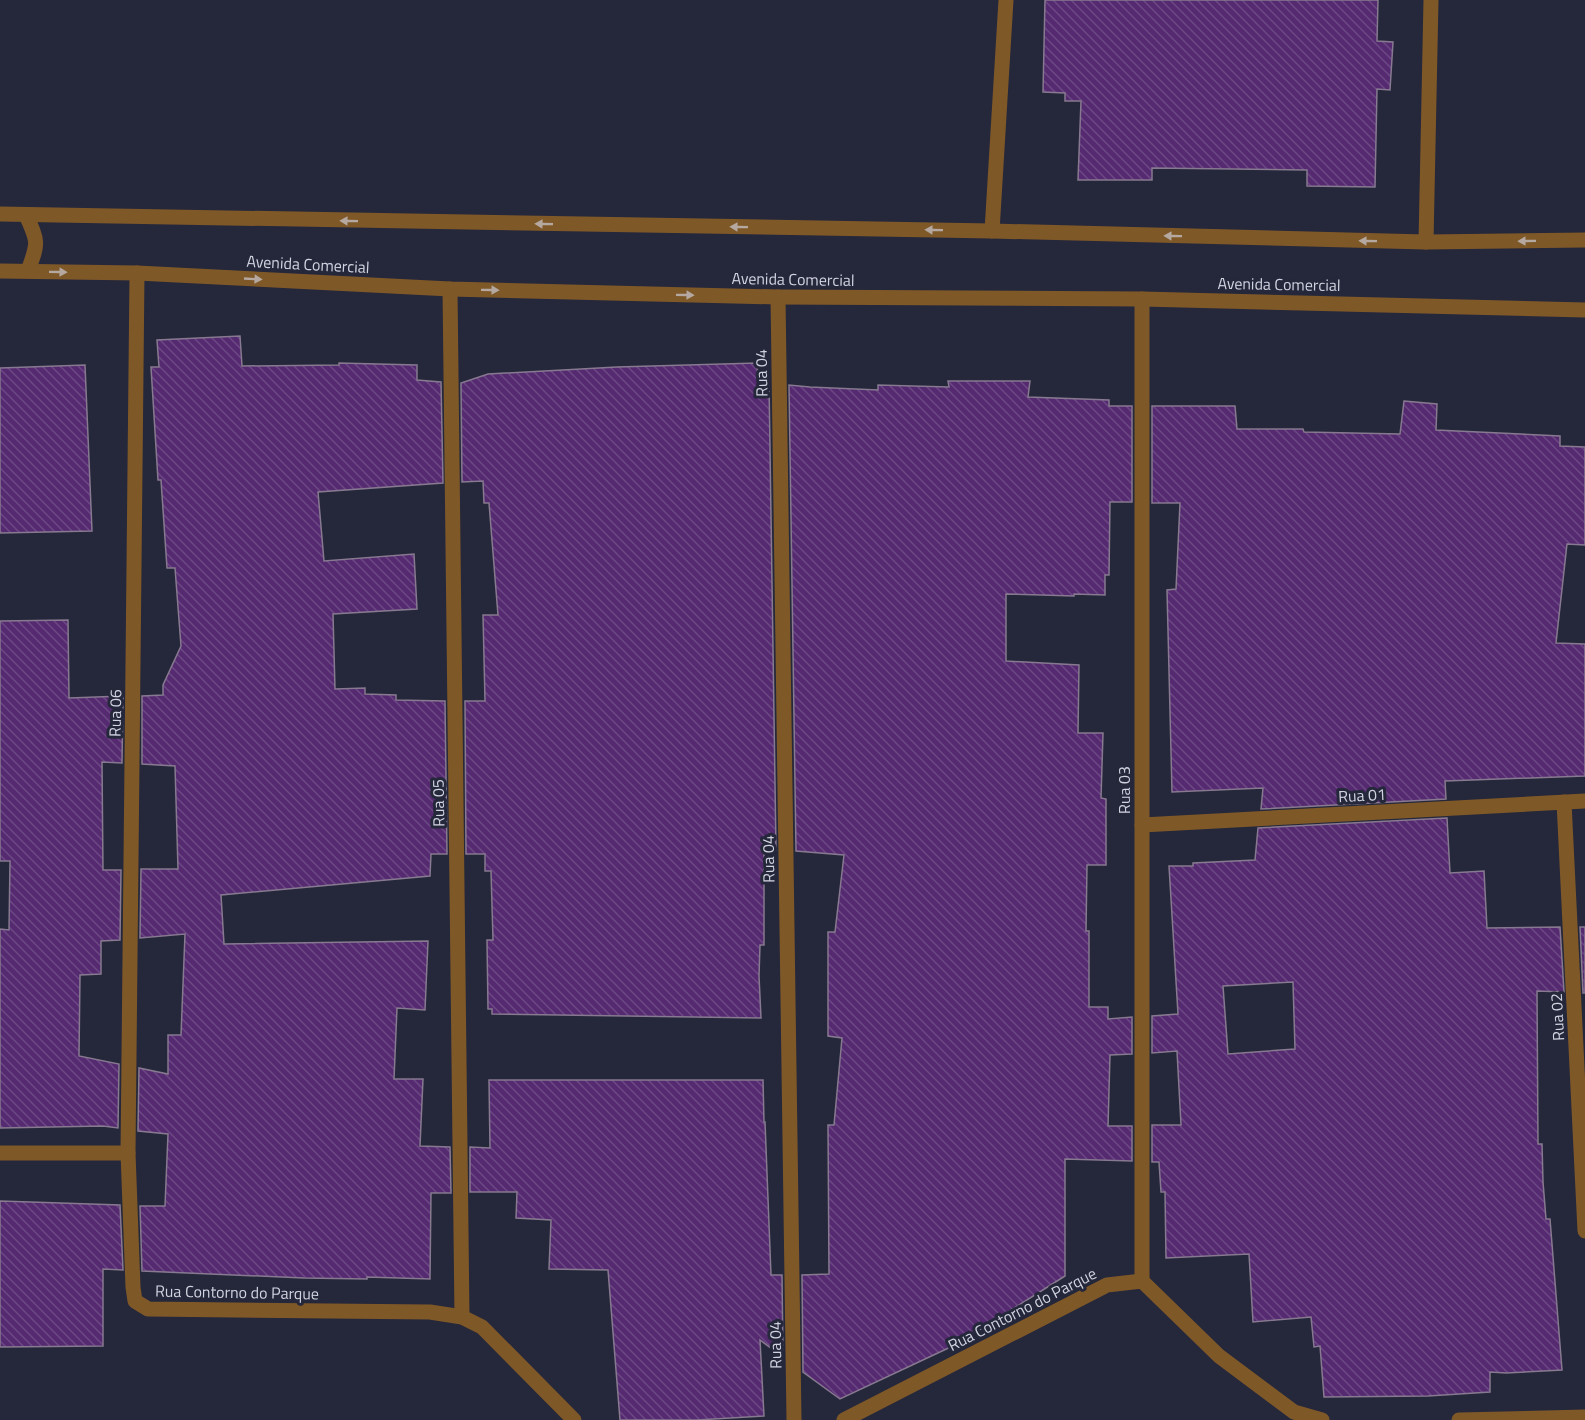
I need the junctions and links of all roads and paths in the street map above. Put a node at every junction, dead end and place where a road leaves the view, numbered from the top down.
1 (1006, 0) edge
2 (1431, 0) edge
3 (0, 214) edge
4 (26, 215) junction
5 (992, 231) junction
6 (1585, 240) edge
7 (1426, 242) junction
8 (0, 271) edge
9 (28, 271) junction
10 (137, 273) junction
11 (450, 289) junction
12 (778, 297) junction
13 (1142, 299) junction
14 (1585, 310) edge
15 (1585, 801) edge
16 (1564, 802) junction
17 (1142, 825) junction
18 (0, 1153) edge
19 (128, 1153) junction
20 (1585, 1231) edge
21 (1142, 1281) junction
22 (462, 1317) junction
23 (1585, 1417) edge
24 (574, 1420) edge
25 (794, 1420) edge
26 (844, 1420) edge
27 (1322, 1420) edge
28 (1459, 1420) edge

1 - 5 street
2 - 7 street
3 - 4 street
5 -> 4 street
4 - 9 street
7 -> 5 street
6 -> 7 street
8 - 9 street, Avenida Comercial
9 -> 10 street, Avenida Comercial
10 -> 11 street, Avenida Comercial
10 - 19 street, Rua 06
11 -> 12 street, Avenida Comercial
11 - 22 street, Rua 05
12 - 13 street, Avenida Comercial
12 - 25 street, Rua 04
13 - 14 street, Avenida Comercial
13 - 17 street, Rua 03
15 - 16 street, Rua 01
16 - 17 street, Rua 01
16 - 20 street, Rua 02
17 - 21 street, Rua 03
18 - 19 street
19 - 22 street, Rua Contorno do Parque
21 - 26 street, Rua Contorno do Parque
21 - 27 street
22 - 24 street, Rua Contorno do Parque
23 - 28 street

